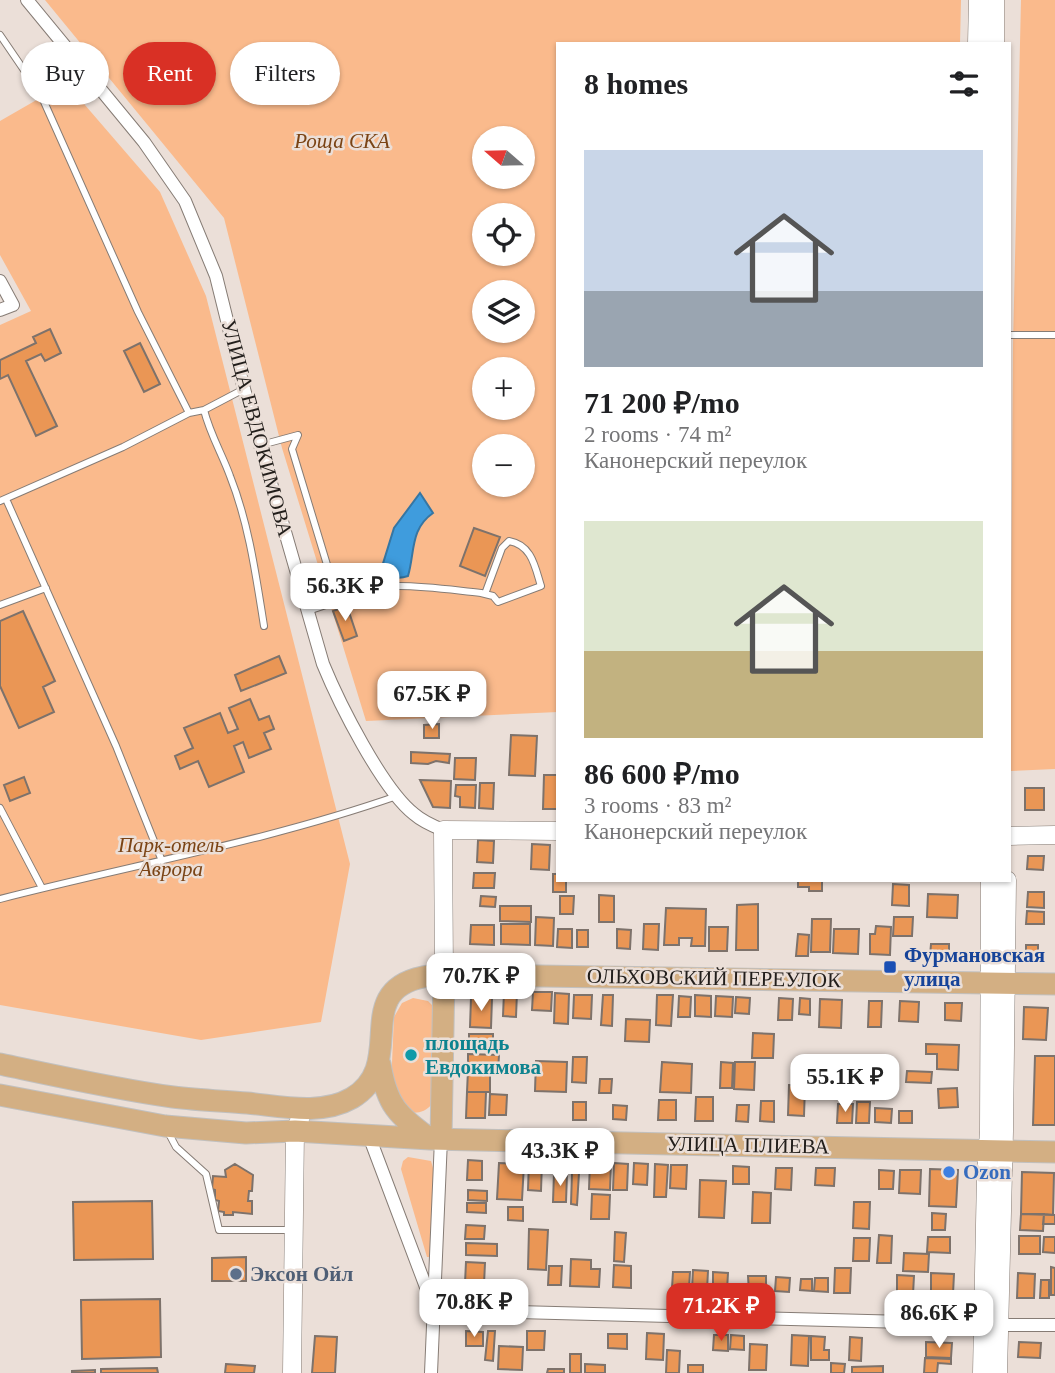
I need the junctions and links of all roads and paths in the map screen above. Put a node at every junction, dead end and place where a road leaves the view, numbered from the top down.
1 (27, 0) edge
2 (978, 0) edge
3 (995, 0) edge
4 (0, 35) edge
5 (977, 42) edge
6 (995, 42) edge
7 (0, 281) edge
8 (0, 310) edge
9 (1011, 335) edge
10 (1055, 335) edge
11 (244, 389) junction
12 (204, 411) junction
13 (189, 413) junction
14 (260, 445) junction
15 (3, 500) edge
16 (46, 588) junction
17 (485, 594) junction
18 (336, 596) junction
19 (0, 605) edge
20 (308, 611) junction
21 (264, 626) dead end
22 (397, 796) junction
23 (0, 808) edge
24 (443, 830) junction
25 (556, 831) edge
26 (1055, 835) edge
27 (1011, 836) edge
28 (162, 861) junction
29 (990, 882) edge
30 (1007, 882) edge
31 (42, 888) junction
32 (0, 899) edge
33 (444, 974) junction
34 (998, 983) junction
35 (1055, 984) edge
36 (0, 1064) edge
37 (380, 1064) junction
38 (0, 1095) edge
39 (313, 1108) junction
40 (165, 1126) junction
41 (295, 1131) junction
42 (369, 1136) junction
43 (435, 1139) junction
44 (995, 1151) junction
45 (1055, 1152) edge
46 (294, 1230) junction
47 (435, 1310) junction
48 (991, 1324) junction
49 (1055, 1325) edge
50 (292, 1373) edge
51 (431, 1373) edge
52 (982, 1373) edge
53 (998, 1373) edge

1 - 11 street, УЛИЦА ЕВДОКИМОВА
2 - 5 main road
3 - 6 main road
4 - 13 lane
7 - 8 street
9 - 10 lane
11 - 12 lane
11 - 14 street, УЛИЦА ЕВДОКИМОВА
12 - 13 lane
12 - 21 lane
13 - 15 lane
14 - 18 lane
14 - 20 street, УЛИЦА ЕВДОКИМОВА
15 - 16 lane
16 - 19 lane
16 - 28 lane
17 - 17 lane
17 - 18 lane
18 - 20 lane
20 - 22 street, УЛИЦА ЕВДОКИМОВА
22 - 24 street, УЛИЦА ЕВДОКИМОВА
22 - 28 lane
23 - 31 lane
24 - 25 main road
24 - 33 main road
26 - 27 main road
28 - 31 lane
29 - 34 main road
30 - 34 main road
31 - 32 lane
33 - 34 main road, ОЛЬХОВСКИЙ ПЕРЕУЛОК
33 - 37 main road, ОЛЬХОВСКИЙ ПЕРЕУЛОК
33 - 43 main road
34 - 35 main road, ОЛЬХОВСКИЙ ПЕРЕУЛОК
34 - 44 main road
36 - 39 main road
37 - 39 main road
37 - 43 main road
38 - 40 main road, УЛИЦА ПЛИЕВА
39 - 41 main road
40 - 41 main road, УЛИЦА ПЛИЕВА
40 - 46 lane
41 - 42 main road, УЛИЦА ПЛИЕВА
41 - 46 main road
42 - 43 main road, УЛИЦА ПЛИЕВА
42 - 47 street
43 - 44 main road, УЛИЦА ПЛИЕВА
43 - 47 street
44 - 45 main road, УЛИЦА ПЛИЕВА
44 - 48 main road
46 - 50 main road
47 - 48 street
47 - 51 street
48 - 49 street
48 - 52 main road
48 - 53 main road

